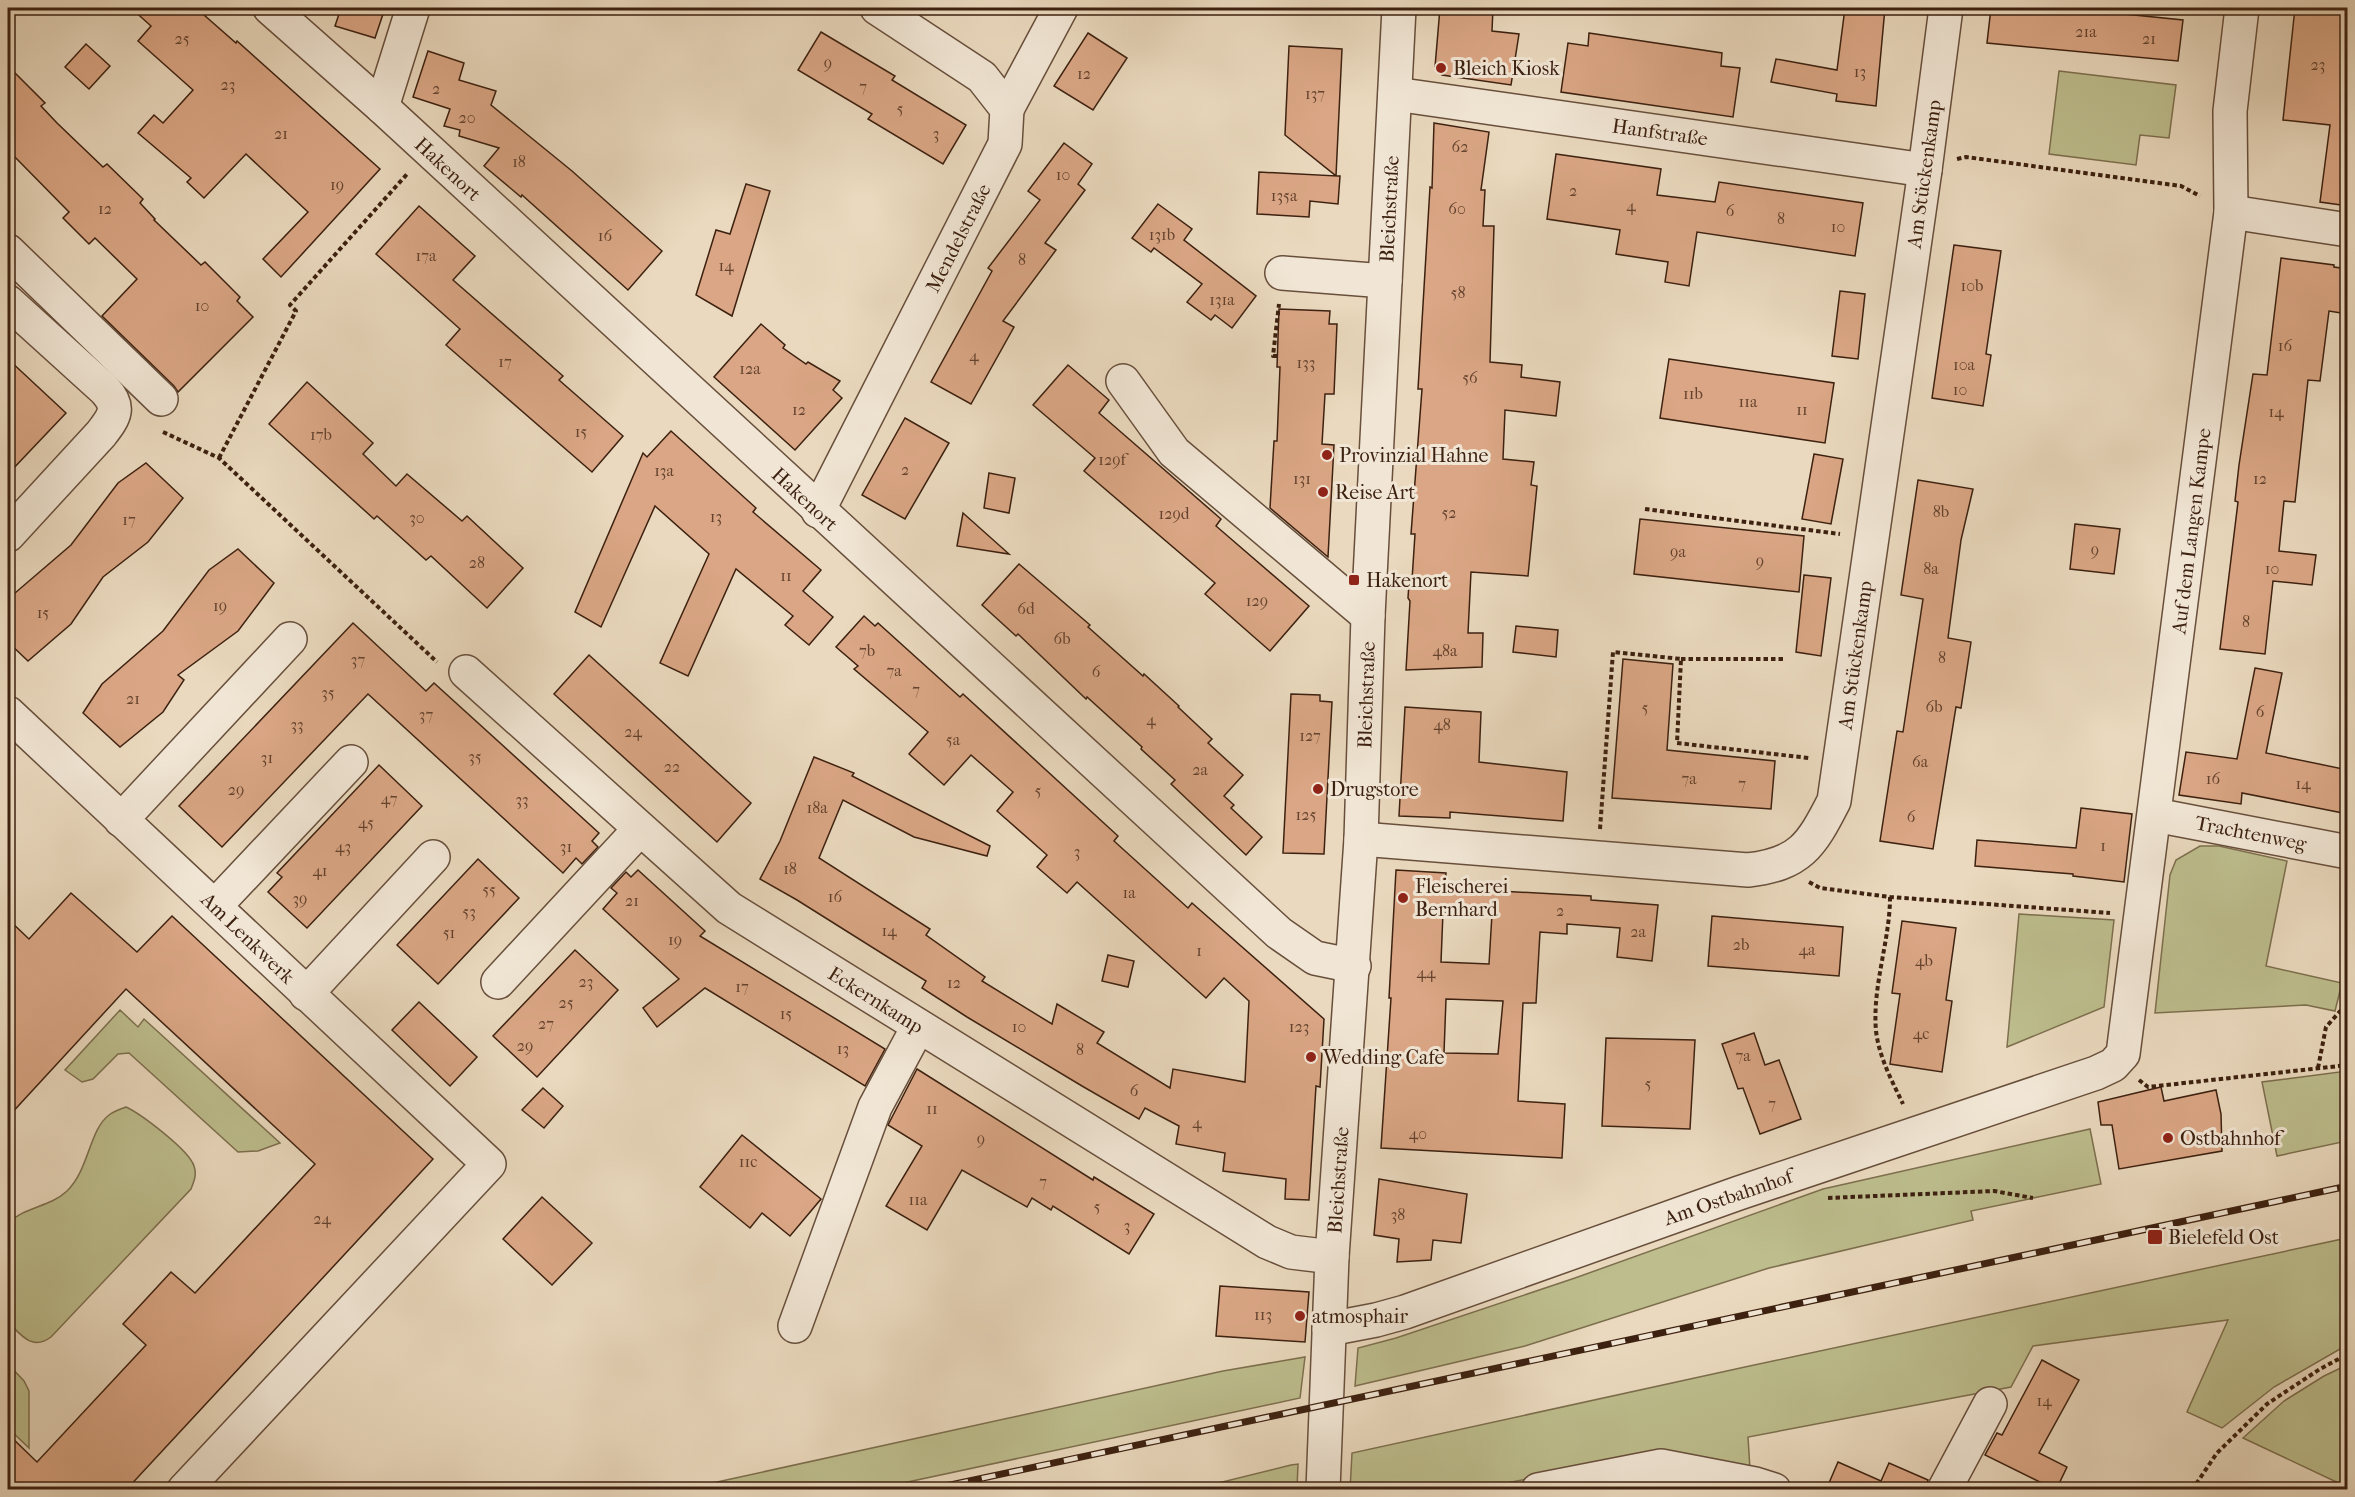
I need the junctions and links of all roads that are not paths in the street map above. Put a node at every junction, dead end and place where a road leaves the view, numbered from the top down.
1 (270, 8) edge
2 (413, 8) edge
3 (877, 8) edge
4 (1061, 8) edge
5 (1399, 8) edge
6 (1946, 8) edge
7 (2242, 8) edge
8 (1395, 94) junction
9 (382, 107) junction
10 (1007, 109) junction
11 (1925, 170) junction
12 (2231, 212) junction
13 (2348, 230) edge
14 (8, 251) edge
15 (1282, 273) road end
16 (1385, 281) junction
17 (8, 302) edge
18 (1123, 381) dead end
19 (161, 415) road end
20 (818, 511) junction
21 (8, 535) edge
22 (1368, 616) junction
23 (290, 639) dead end
24 (466, 672) road end
25 (8, 713) edge
26 (351, 762) dead end
27 (2155, 815) junction
28 (121, 820) junction
29 (640, 829) junction
30 (1361, 839) junction
31 (2348, 852) edge
32 (433, 857) dead end
33 (215, 906) junction
34 (1354, 966) junction
35 (498, 982) dead end
36 (306, 993) junction
37 (918, 1027) junction
38 (2123, 1054) joint
39 (1332, 1257) junction
40 (795, 1326) dead end
41 (1329, 1329) junction
42 (1990, 1404) dead end
43 (184, 1490) edge
44 (1323, 1490) edge
45 (1538, 1490) edge
46 (1774, 1490) edge
47 (1944, 1490) edge

1 - 9 street, Hakenort
2 - 9 street
3 - 10 street
4 - 10 street
5 - 8 street, Bleichstraße
6 - 11 street, Am Stückenkamp
7 - 12 street, Auf dem Langen Kampe
8 - 11 street, Hanfstraße
8 - 16 street, Bleichstraße
9 - 20 street, Hakenort
10 - 20 street, Mendelstraße
11 - 30 street, Am Stückenkamp
12 - 13 street
12 - 27 street, Auf dem Langen Kampe
14 - 19 street
15 - 16 street
16 - 22 street, Bleichstraße
17 - 21 street
18 - 22 street
20 - 34 street, Hakenort
22 - 30 street, Bleichstraße
23 - 28 street
24 - 29 street, Eckernkamp
25 - 28 street, Am Lenkwerk
26 - 33 street
27 - 31 street, Trachtenweg
27 - 38 street, Auf dem Langen Kampe
28 - 33 street, Am Lenkwerk
29 - 35 street
29 - 37 street, Eckernkamp
30 - 34 street, Bleichstraße
32 - 36 street
33 - 36 street, Am Lenkwerk
34 - 39 street, Bleichstraße
36 - 43 street, Am Lenkwerk
37 - 39 street, Eckernkamp
37 - 40 street
38 - 41 street, Am Ostbahnhof
39 - 41 street, Bleichstraße
41 - 44 street, Bleichstraße
42 - 47 street
45 - 46 street

